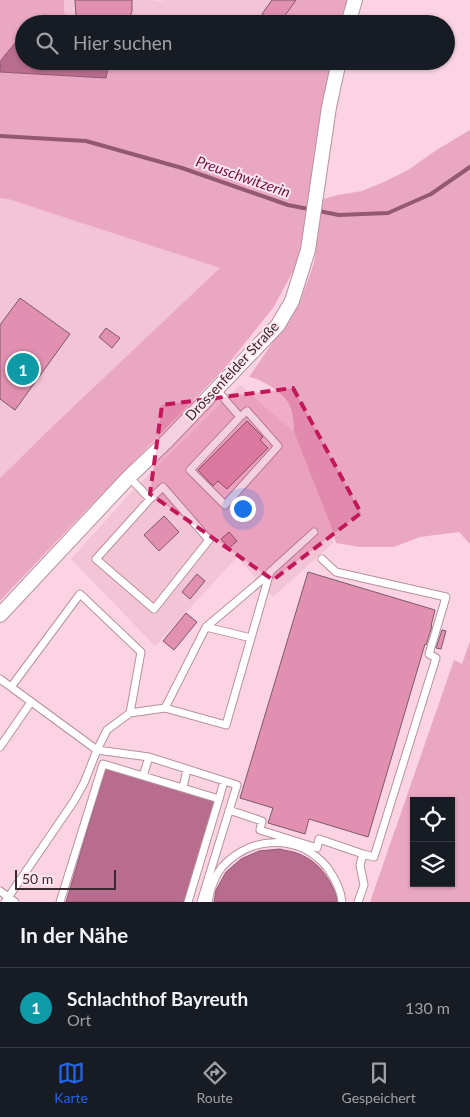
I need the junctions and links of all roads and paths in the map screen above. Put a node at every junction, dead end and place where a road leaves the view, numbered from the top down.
1 (356, 0) edge
2 (351, 15) edge
3 (337, 70) edge
4 (216, 388) junction
5 (240, 417) junction
6 (130, 477) junction
7 (150, 499) junction
8 (314, 532) dead end
9 (322, 559) dead end
10 (270, 572) junction
11 (0, 615) edge
12 (206, 627) junction
13 (251, 638) junction
14 (0, 679) edge
15 (11, 687) junction
16 (31, 702) junction
17 (165, 708) junction
18 (130, 713) junction
19 (0, 747) edge
20 (97, 750) junction
21 (149, 758) junction
22 (187, 769) junction
23 (143, 776) junction
24 (224, 781) junction
25 (183, 788) junction
26 (219, 799) junction
27 (229, 810) junction
28 (301, 845) junction
29 (362, 854) junction
30 (197, 872) junction
31 (209, 875) junction
32 (208, 886) junction
33 (0, 891) edge
34 (7, 899) edge
35 (15, 902) edge
36 (60, 902) edge
37 (188, 902) edge
38 (201, 902) edge
39 (208, 902) edge
40 (342, 902) edge
41 (358, 902) edge

1 - 2 street
3 - 4 street, Drossenfelder Straße
4 - 5 lane
4 - 6 street, Drossenfelder Straße
5 - 5 lane
6 - 7 lane
6 - 11 street, Drossenfelder Straße
7 - 7 lane
8 - 10 lane
9 - 29 lane
10 - 12 lane
10 - 13 lane
12 - 13 lane
12 - 17 lane
13 - 17 lane
14 - 15 lane
15 - 16 lane
15 - 18 lane
16 - 19 lane
16 - 20 lane
17 - 18 lane
18 - 20 lane
20 - 21 lane
20 - 34 lane
21 - 22 lane
21 - 23 lane
22 - 24 lane
22 - 25 lane
23 - 25 lane
23 - 36 lane
24 - 26 lane
24 - 27 lane
25 - 26 lane
26 - 30 lane
27 - 28 lane
27 - 31 lane
28 - 29 lane
28 - 32 lane
28 - 40 lane
29 - 41 lane
30 - 31 lane
30 - 37 lane
31 - 32 lane
32 - 38 lane
32 - 39 lane
33 - 34 lane
34 - 35 lane

